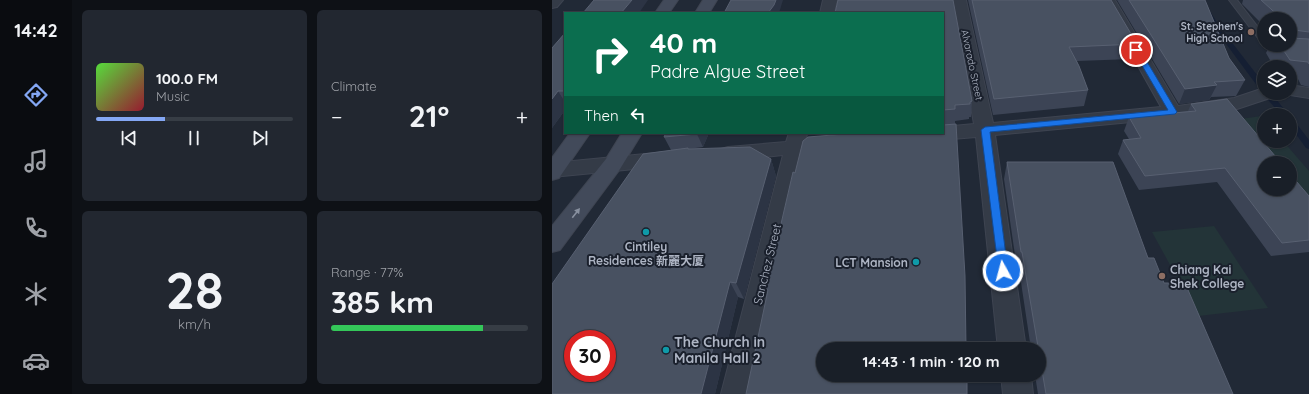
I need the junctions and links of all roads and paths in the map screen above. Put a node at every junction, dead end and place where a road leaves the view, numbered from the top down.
1 (556, 0) edge
2 (671, 0) edge
3 (710, 0) edge
4 (830, 0) edge
5 (958, 0) edge
6 (1108, 0) edge
7 (1232, 0) edge
8 (552, 4) edge
9 (663, 12) edge
10 (703, 12) edge
11 (827, 12) edge
12 (1257, 31) edge
13 (1297, 91) edge
14 (1309, 93) edge
15 (1257, 96) edge
16 (1173, 112) junction
17 (985, 130) junction
18 (579, 134) edge
19 (631, 134) edge
20 (914, 137) edge
21 (797, 140) edge
22 (851, 142) edge
23 (708, 156) edge
24 (684, 158) edge
25 (613, 164) junction
26 (553, 171) edge
27 (552, 243) edge
28 (1011, 342) edge
29 (1017, 382) edge
30 (736, 394) edge
31 (1018, 394) edge

1 - 8 street
2 - 9 main road
3 - 10 main road
4 - 11 street
5 - 17 street, Alvarado Street
6 - 16 street
7 - 12 lane
13 - 14 street
15 - 16 street
16 - 17 street
17 - 20 street
17 - 28 street, Alvarado Street
18 - 26 main road
19 - 25 main road
21 - 22 street
21 - 23 street
21 - 30 street, Sanchez Street
24 - 25 street
25 - 26 street
27 -> 25 main road
29 - 31 street

